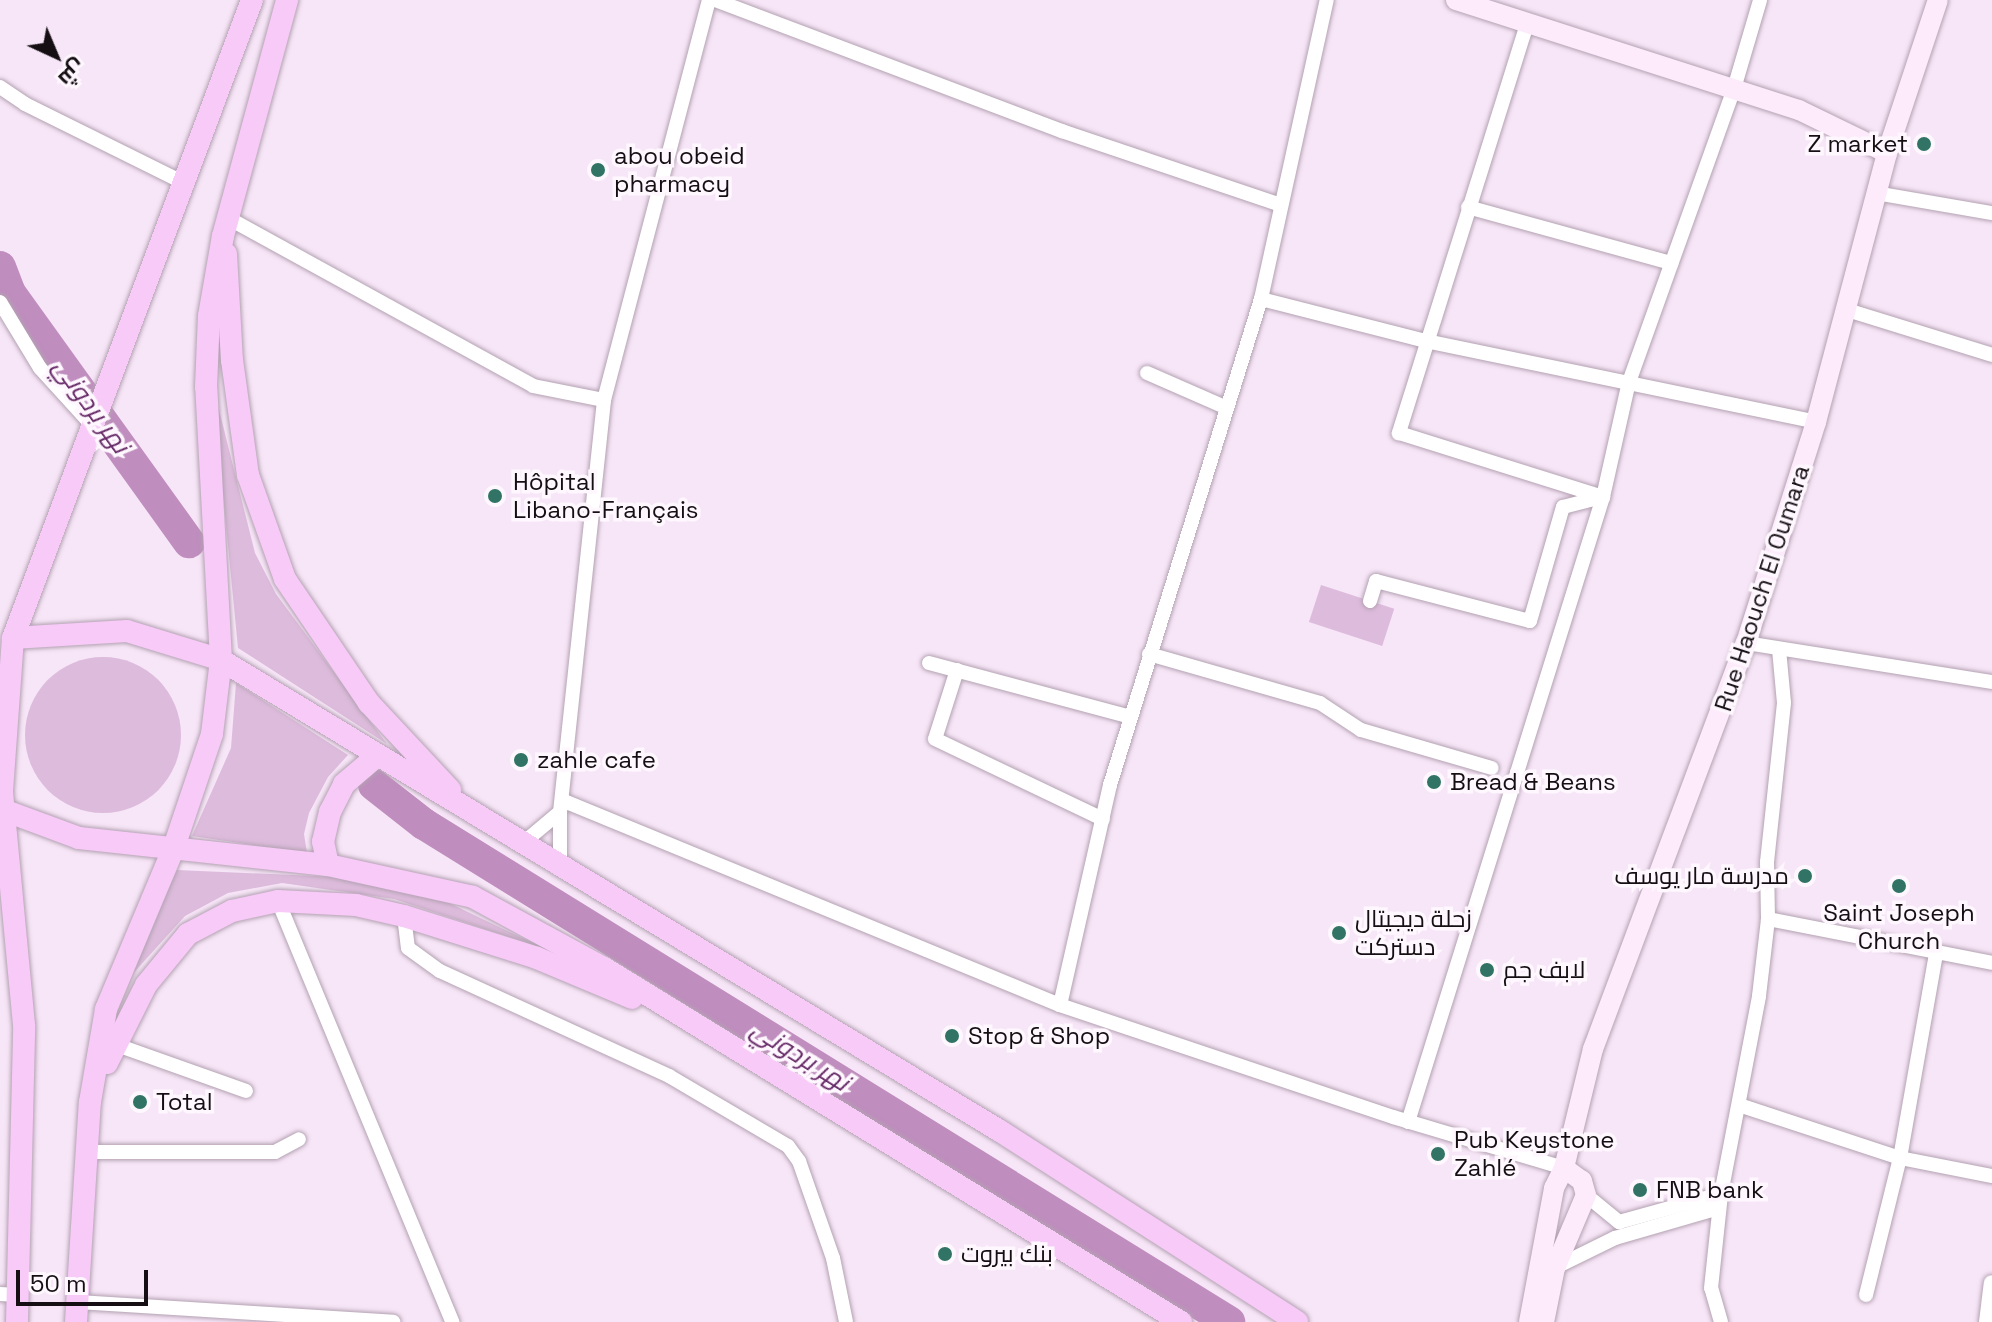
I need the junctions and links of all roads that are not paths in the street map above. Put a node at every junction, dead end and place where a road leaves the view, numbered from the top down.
1 (252, 0) edge
2 (287, 0) edge
3 (712, 0) edge
4 (1327, 0) edge
5 (1456, 0) edge
6 (1760, 0) edge
7 (1938, 0) edge
8 (1527, 24) junction
9 (0, 87) edge
10 (1733, 92) junction
11 (1887, 153) junction
12 (182, 182) junction
13 (1876, 193) junction
14 (1280, 205) junction
15 (1468, 207) junction
16 (1992, 213) edge
17 (225, 227) junction
18 (1671, 263) junction
19 (1261, 299) junction
20 (0, 302) edge
21 (1847, 310) junction
22 (1426, 341) junction
23 (1992, 355) edge
24 (1147, 373) dead end
25 (1629, 382) junction
26 (604, 400) junction
27 (1227, 408) junction
28 (1816, 422) junction
29 (91, 424) junction
30 (1603, 497) junction
31 (1370, 601) dead end
32 (7, 639) edge
33 (1746, 643) junction
34 (1779, 649) junction
35 (1149, 654) junction
36 (221, 660) junction
37 (929, 663) dead end
38 (957, 670) junction
39 (1992, 682) edge
40 (1130, 717) junction
41 (377, 756) junction
42 (1492, 768) dead end
43 (562, 806) junction
44 (3, 810) edge
45 (1103, 819) junction
46 (492, 823) junction
47 (523, 843) junction
48 (173, 850) junction
49 (328, 865) junction
50 (560, 865) junction
51 (278, 901) junction
52 (404, 916) junction
53 (1768, 919) junction
54 (1936, 953) junction
55 (1992, 963) edge
56 (1060, 1005) junction
57 (669, 1008) junction
58 (114, 1044) junction
59 (246, 1091) dead end
60 (1739, 1105) junction
61 (1408, 1122) junction
62 (299, 1139) dead end
63 (88, 1145) junction
64 (1900, 1158) junction
65 (1564, 1168) junction
66 (1992, 1176) edge
67 (1586, 1195) junction
68 (1720, 1201) junction
69 (1606, 1216) junction
70 (1609, 1241) junction
71 (1555, 1268) junction
72 (1992, 1283) edge
73 (9, 1295) edge
74 (1866, 1295) dead end
75 (77, 1312) edge
76 (17, 1322) edge
77 (393, 1322) edge
78 (452, 1322) edge
79 (846, 1322) edge
80 (1181, 1322) edge
81 (1297, 1322) edge
82 (1529, 1322) edge
83 (1544, 1322) edge
84 (1721, 1322) edge
85 (1987, 1322) edge

1 - 12 highway
2 - 17 highway
3 - 14 street
3 - 26 street
4 - 14 street
5 - 8 main road
6 - 10 street
7 - 11 main road, Rue Haouch El Oumara
8 - 10 main road
8 - 15 street
9 - 12 street
10 - 11 main road
10 - 18 street
11 - 13 main road, Rue Haouch El Oumara
12 - 29 highway
13 - 16 street
13 - 21 main road, Rue Haouch El Oumara
14 - 19 street
15 - 18 street
15 - 22 street
17 - 26 street
17 - 36 highway
17 - 46 highway
18 - 25 street
19 - 22 street
19 - 27 street
20 - 29 street
21 - 23 street
21 - 28 main road, Rue Haouch El Oumara
22 - 25 street
22 - 30 street
24 - 27 street
25 - 28 street
25 - 30 street
26 - 43 street
27 - 35 street
28 - 33 main road, Rue Haouch El Oumara
29 - 32 highway
30 - 31 street
30 - 61 street
32 - 36 highway
32 - 44 highway
33 - 34 street
33 - 65 main road, Rue Haouch El Oumara
34 - 39 street
34 - 53 street
35 - 40 street
35 - 42 street
36 - 41 highway
36 - 48 highway
37 - 38 street
38 - 40 street
38 - 45 street
40 - 45 street
41 - 46 highway
41 - 49 highway
43 - 47 street
43 - 50 street
43 - 56 street
44 - 48 highway
44 - 73 highway
45 - 56 street
46 - 47 highway
47 - 50 highway
48 - 49 highway
48 - 63 highway
49 - 57 highway
50 - 81 highway
51 - 52 highway
51 - 58 highway
51 - 78 street
52 - 57 highway
52 - 79 street
53 - 54 street
53 - 60 street
54 - 55 street
54 - 64 street
56 - 61 street
57 - 80 highway
58 - 59 street
58 - 63 highway
60 - 64 street
60 - 68 street
61 - 65 street
62 - 63 street
63 - 75 highway
64 - 66 street
64 - 74 street
65 - 67 main road
65 - 82 main road, Rue Haouch El Oumara
67 - 69 street
67 - 71 main road
68 - 69 street
68 - 70 street
68 - 84 street
69 - 70 street
70 - 71 street
71 - 83 main road
72 - 85 street
73 - 76 highway
75 - 77 street

